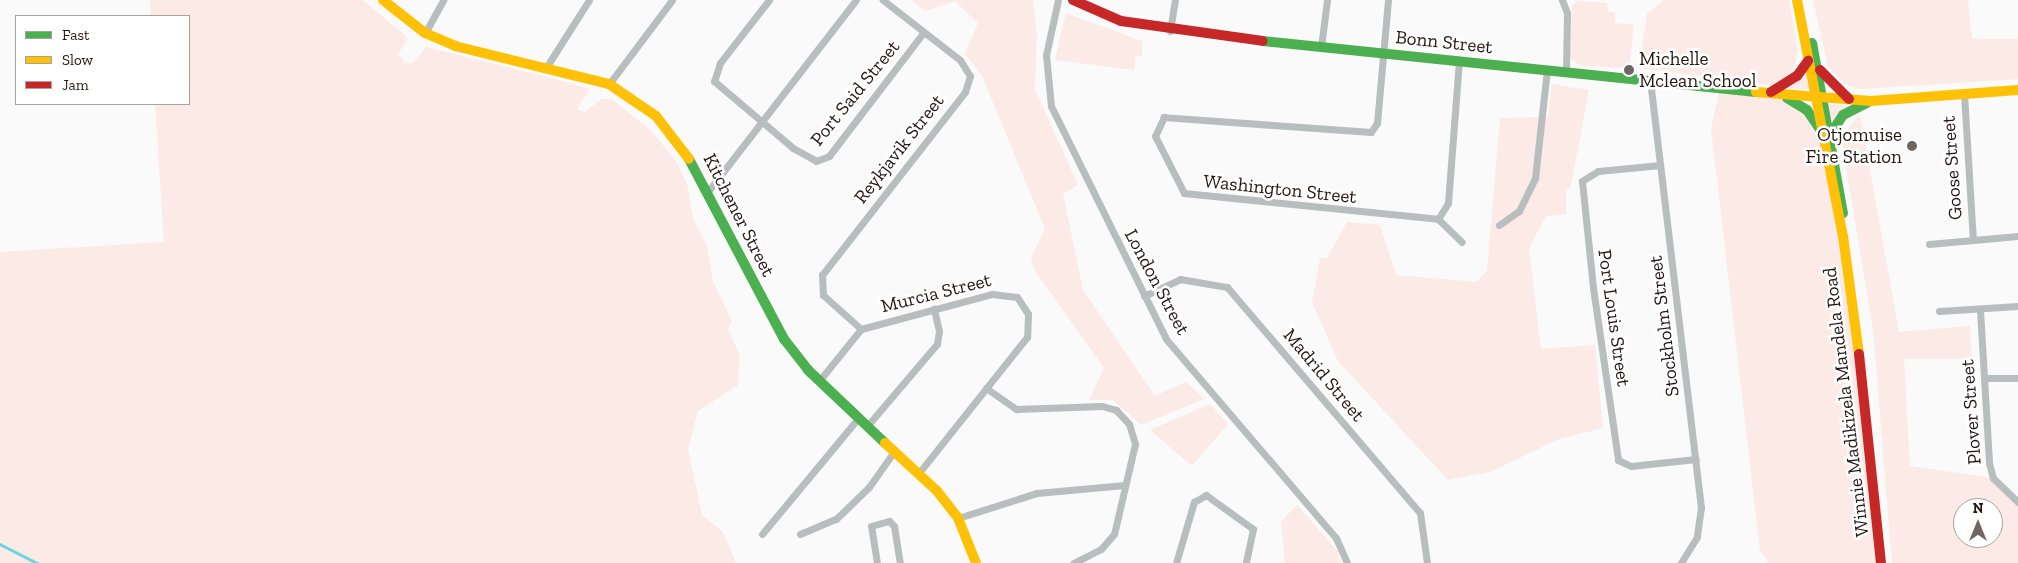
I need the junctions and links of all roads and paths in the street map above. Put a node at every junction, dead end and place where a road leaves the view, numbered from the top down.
1 (383, 0) edge
2 (444, 0) edge
3 (589, 0) edge
4 (672, 0) edge
5 (769, 0) edge
6 (856, 0) edge
7 (883, 0) edge
8 (1058, 0) edge
9 (1073, 0) edge
10 (1175, 0) edge
11 (1327, 0) edge
12 (1388, 0) edge
13 (1562, 0) edge
14 (1797, 0) edge
15 (1803, 0) edge
16 (1170, 31) junction
17 (425, 33) junction
18 (924, 34) junction
19 (1322, 47) junction
20 (1382, 53) junction
21 (1459, 61) junction
22 (1812, 61) junction
23 (547, 66) junction
24 (1547, 70) junction
25 (1566, 71) junction
26 (1650, 80) junction
27 (609, 84) junction
28 (2018, 90) edge
29 (1770, 92) junction
30 (1964, 94) junction
31 (1820, 98) junction
32 (1849, 99) junction
33 (1871, 101) junction
34 (761, 120) junction
35 (1826, 135) junction
36 (1660, 165) junction
37 (709, 190) junction
38 (1438, 219) junction
39 (1499, 225) dead end
40 (2018, 236) edge
41 (1973, 240) junction
42 (1462, 242) dead end
43 (1930, 244) dead end
44 (1144, 296) junction
45 (2018, 306) edge
46 (934, 309) junction
47 (1980, 310) junction
48 (1940, 311) dead end
49 (862, 329) junction
50 (1985, 378) junction
51 (2018, 378) edge
52 (819, 380) junction
53 (986, 388) junction
54 (859, 417) junction
55 (868, 425) junction
56 (894, 450) junction
57 (1696, 459) junction
58 (919, 473) junction
59 (1125, 485) junction
60 (2018, 502) edge
61 (958, 518) junction
62 (762, 534) dead end
63 (800, 534) dead end
64 (877, 563) edge
65 (900, 563) edge
66 (976, 563) edge
67 (1073, 563) edge
68 (1176, 563) edge
69 (1246, 563) edge
70 (1347, 563) edge
71 (1426, 563) edge
72 (1681, 563) edge
73 (1881, 563) edge

1 - 17 street, Kitchener Street
2 - 17 street
3 - 23 street
4 - 27 street
5 - 34 street
6 - 34 street
7 - 18 street, Reykjavik Street
8 - 44 street, London Street
9 - 16 street, Bonn Street
10 - 16 street
11 - 19 street
12 - 20 street
13 - 25 street
14 - 22 street, Winnie Madikizela Mandela Road
15 - 22 street, Winnie Madikizela Mandela Road
16 - 19 street, Bonn Street
17 - 23 street, Kitchener Street
18 - 34 street, Port Said Street
18 - 49 street, Reykjavik Street
19 - 20 street, Bonn Street
20 - 21 street, Bonn Street
20 - 38 street, Washington Street
21 - 24 street, Bonn Street
21 - 38 street
22 - 29 street
22 - 31 street, Winnie Madikizela Mandela Road
22 - 32 street
23 - 27 street, Kitchener Street
24 - 25 street, Bonn Street
24 - 39 street
25 - 26 street, Bonn Street
26 - 29 street, Bonn Street
26 - 36 street, Stockholm Street
27 - 37 street, Kitchener Street
28 - 30 street
29 - 31 street, Bonn Street
29 - 35 street
30 - 33 street
30 - 41 street, Goose Street
31 - 32 street, Bonn Street
31 - 35 street, Winnie Madikizela Mandela Road
32 - 33 street, Bonn Street
33 - 35 street
34 - 37 street
35 - 73 street, Winnie Madikizela Mandela Road
36 - 57 street, Stockholm Street
36 - 57 street, Port Louis Street
37 - 52 street, Kitchener Street
38 - 42 street
40 - 41 street
41 - 43 street
44 - 70 street, London Street
44 - 71 street, Madrid Street
45 - 47 street
46 - 49 street, Murcia Street
46 - 53 street, Murcia Street
46 - 55 street
47 - 48 street
47 - 50 street, Plover Street
49 - 52 street, Murcia Street
50 - 51 street
50 - 60 street, Plover Street
52 - 54 street, Kitchener Street
53 - 58 street, Murcia Street
53 - 59 street
54 - 55 street, Kitchener Street
54 - 62 street
55 - 56 street, Kitchener Street
56 - 58 street, Kitchener Street
56 - 63 street
57 - 72 street, Stockholm Street
58 - 61 street, Kitchener Street
59 - 61 street
59 - 67 street
61 - 66 street, Kitchener Street
64 - 65 street
68 - 69 street

